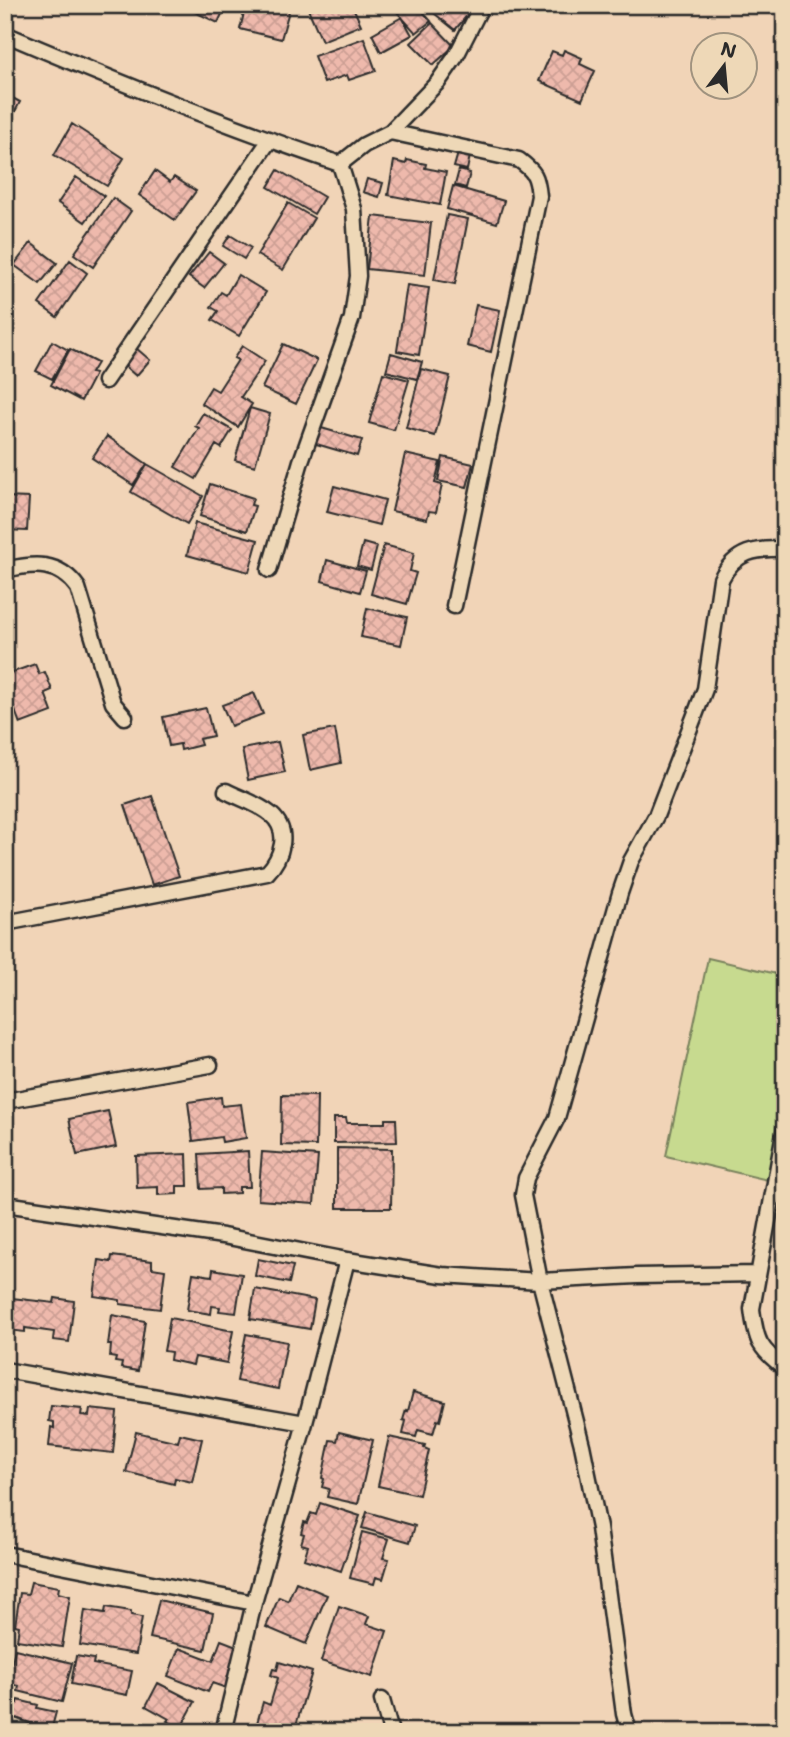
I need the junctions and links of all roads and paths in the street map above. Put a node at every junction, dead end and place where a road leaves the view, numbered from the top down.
1 (482, 5) edge
2 (5, 34) edge
3 (390, 132) junction
4 (269, 141) junction
5 (340, 164) junction
6 (105, 381) dead end
7 (785, 549) edge
8 (5, 570) edge
9 (269, 570) dead end
10 (454, 606) dead end
11 (125, 717) dead end
12 (226, 791) dead end
13 (5, 923) edge
14 (210, 1065) dead end
15 (5, 1101) edge
16 (785, 1127) edge
17 (5, 1204) edge
18 (347, 1260) junction
19 (758, 1275) junction
20 (540, 1281) junction
21 (785, 1368) edge
22 (5, 1370) edge
23 (305, 1423) junction
24 (5, 1554) edge
25 (254, 1603) junction
26 (382, 1700) dead end
27 (5, 1723) edge
28 (30, 1732) edge
29 (223, 1732) edge
30 (391, 1732) edge
31 (629, 1732) edge

1 - 3 street
2 - 4 street
3 - 5 street
3 - 10 street
4 - 5 street
4 - 6 street
5 - 9 street
7 - 20 street
8 - 11 street
12 - 13 street
14 - 15 street
16 - 19 street
17 - 18 street
18 - 20 street
18 - 23 street
19 - 20 street
19 - 21 street
20 - 31 street
22 - 23 street
23 - 25 street
24 - 25 street
25 - 29 street
26 - 30 street
27 - 28 street

